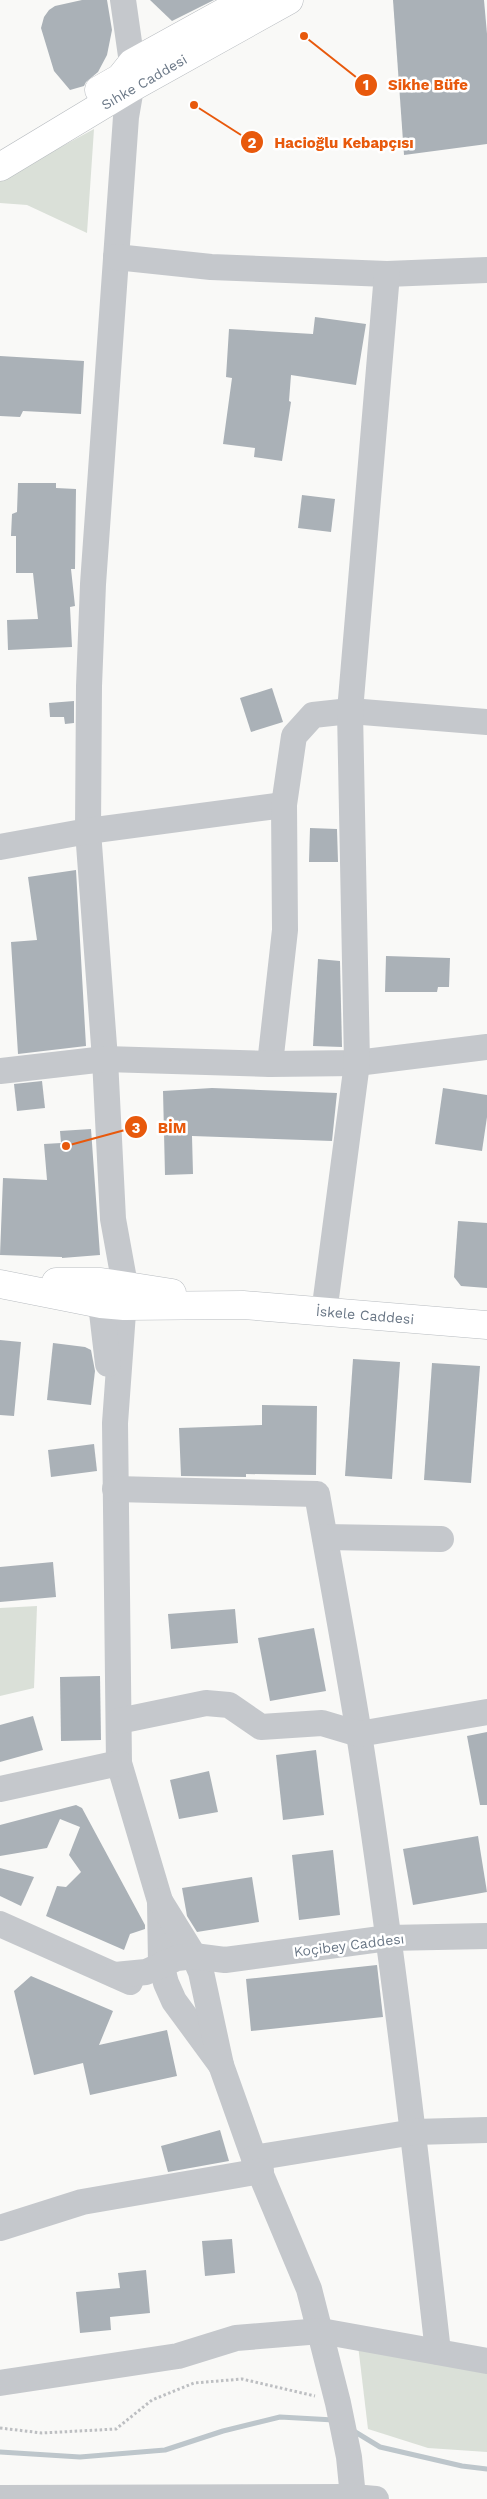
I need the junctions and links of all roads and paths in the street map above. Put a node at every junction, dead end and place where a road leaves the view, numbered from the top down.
1 (115, 0) edge
2 (123, 0) edge
3 (246, 0) edge
4 (290, 0) edge
5 (125, 89) junction
6 (0, 148) edge
7 (0, 167) edge
8 (116, 257) junction
9 (487, 270) edge
10 (388, 274) junction
11 (350, 711) junction
12 (487, 722) edge
13 (284, 805) junction
14 (88, 831) junction
15 (0, 847) edge
16 (487, 1047) edge
17 (105, 1058) junction
18 (357, 1063) junction
19 (270, 1064) junction
20 (0, 1071) edge
21 (0, 1282) edge
22 (113, 1294) junction
23 (326, 1298) dead end
24 (487, 1325) edge
25 (116, 1489) junction
26 (325, 1537) junction
27 (440, 1539) dead end
28 (487, 1712) edge
29 (119, 1721) junction
30 (359, 1734) junction
31 (120, 1763) junction
32 (0, 1789) edge
33 (160, 1901) junction
34 (0, 1924) edge
35 (487, 1936) edge
36 (388, 1938) junction
37 (271, 1955) junction
38 (194, 1956) junction
39 (161, 1964) junction
40 (115, 1975) junction
41 (205, 1989) junction
42 (174, 2001) junction
43 (221, 2065) junction
44 (487, 2130) edge
45 (414, 2132) junction
46 (258, 2164) junction
47 (0, 2228) edge
48 (321, 2331) junction
49 (438, 2352) junction
50 (487, 2362) edge
51 (0, 2383) edge
52 (338, 2403) junction
53 (0, 2428) edge
54 (0, 2498) edge
55 (365, 2498) edge

1 - 5 street
2 - 5 street
3 - 5 main road
4 - 5 main road, Sıhke Caddesi
5 - 6 main road
5 - 7 main road, Sıhke Caddesi
5 - 8 street
8 - 10 street
8 - 14 street
9 - 10 street
10 - 11 street
11 - 12 street
11 - 13 street
11 - 18 street
13 - 14 street
13 - 19 street
14 - 15 street
14 - 17 street
16 - 18 street
17 - 19 street
17 - 20 street
17 - 22 street
18 - 19 street
18 - 23 street
21 - 22 main road, İskele Caddesi
22 - 24 main road, İskele Caddesi
22 - 25 street
25 - 26 street
25 - 29 street
26 - 27 street
26 - 30 street
28 - 30 street
29 - 30 street
29 - 31 street
30 - 36 street
31 - 32 street
31 - 33 street
33 - 38 street
33 - 39 street
34 - 40 street
35 - 36 street, Koçibey Caddesı
36 - 37 street, Koçibey Caddesı
36 - 45 street
37 - 38 street, Koçibey Caddesı
37 - 41 street, Koçibey Caddesı
38 - 39 street, Koçibey Caddesı
38 - 41 street
39 - 40 street, Koçibey Caddesı
39 - 42 street
40 - 42 street
41 - 42 street, Koçibey Caddesı
41 - 43 street
42 - 43 street
43 - 46 street
44 - 45 street
45 - 46 street
45 - 49 street
46 - 47 street
46 - 48 street
48 - 49 street
48 - 51 street
48 - 52 street
49 - 50 street
52 - 53 path
52 - 55 street
54 - 55 street

